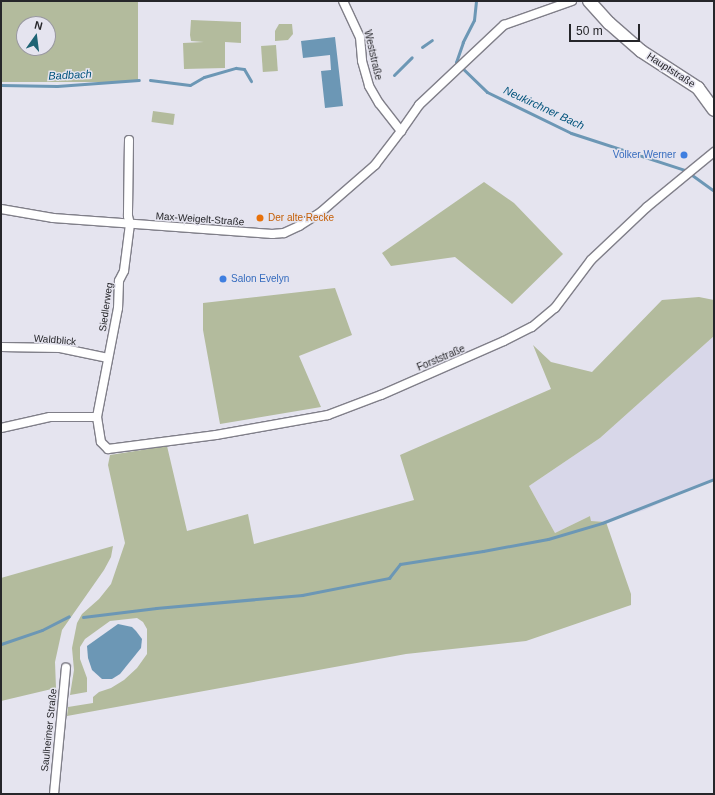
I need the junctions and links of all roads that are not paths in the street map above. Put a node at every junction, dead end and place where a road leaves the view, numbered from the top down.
1 (343, 1) edge
2 (572, 1) edge
3 (589, 1) edge
4 (714, 110) edge
5 (402, 131) junction
6 (129, 140) dead end
7 (714, 152) edge
8 (1, 209) edge
9 (130, 224) junction
10 (1, 347) edge
11 (108, 358) junction
12 (97, 418) junction
13 (1, 428) edge
14 (108, 449) joint
15 (66, 668) dead end
16 (54, 794) edge

1 - 5 street, Weststraße
2 - 5 street, Max-Weigelt-Straße
3 - 4 street, Hauptstraße
5 - 9 street, Max-Weigelt-Straße
6 - 9 street, Siedlerweg
7 - 14 street, Forststraße
8 - 9 street, Max-Weigelt-Straße
9 - 11 street, Siedlerweg
10 - 11 street, Waldblick
11 - 12 street, Siedlerweg
12 - 13 street
12 - 14 street, Siedlerweg
15 - 16 street, Saulheimer Straße

